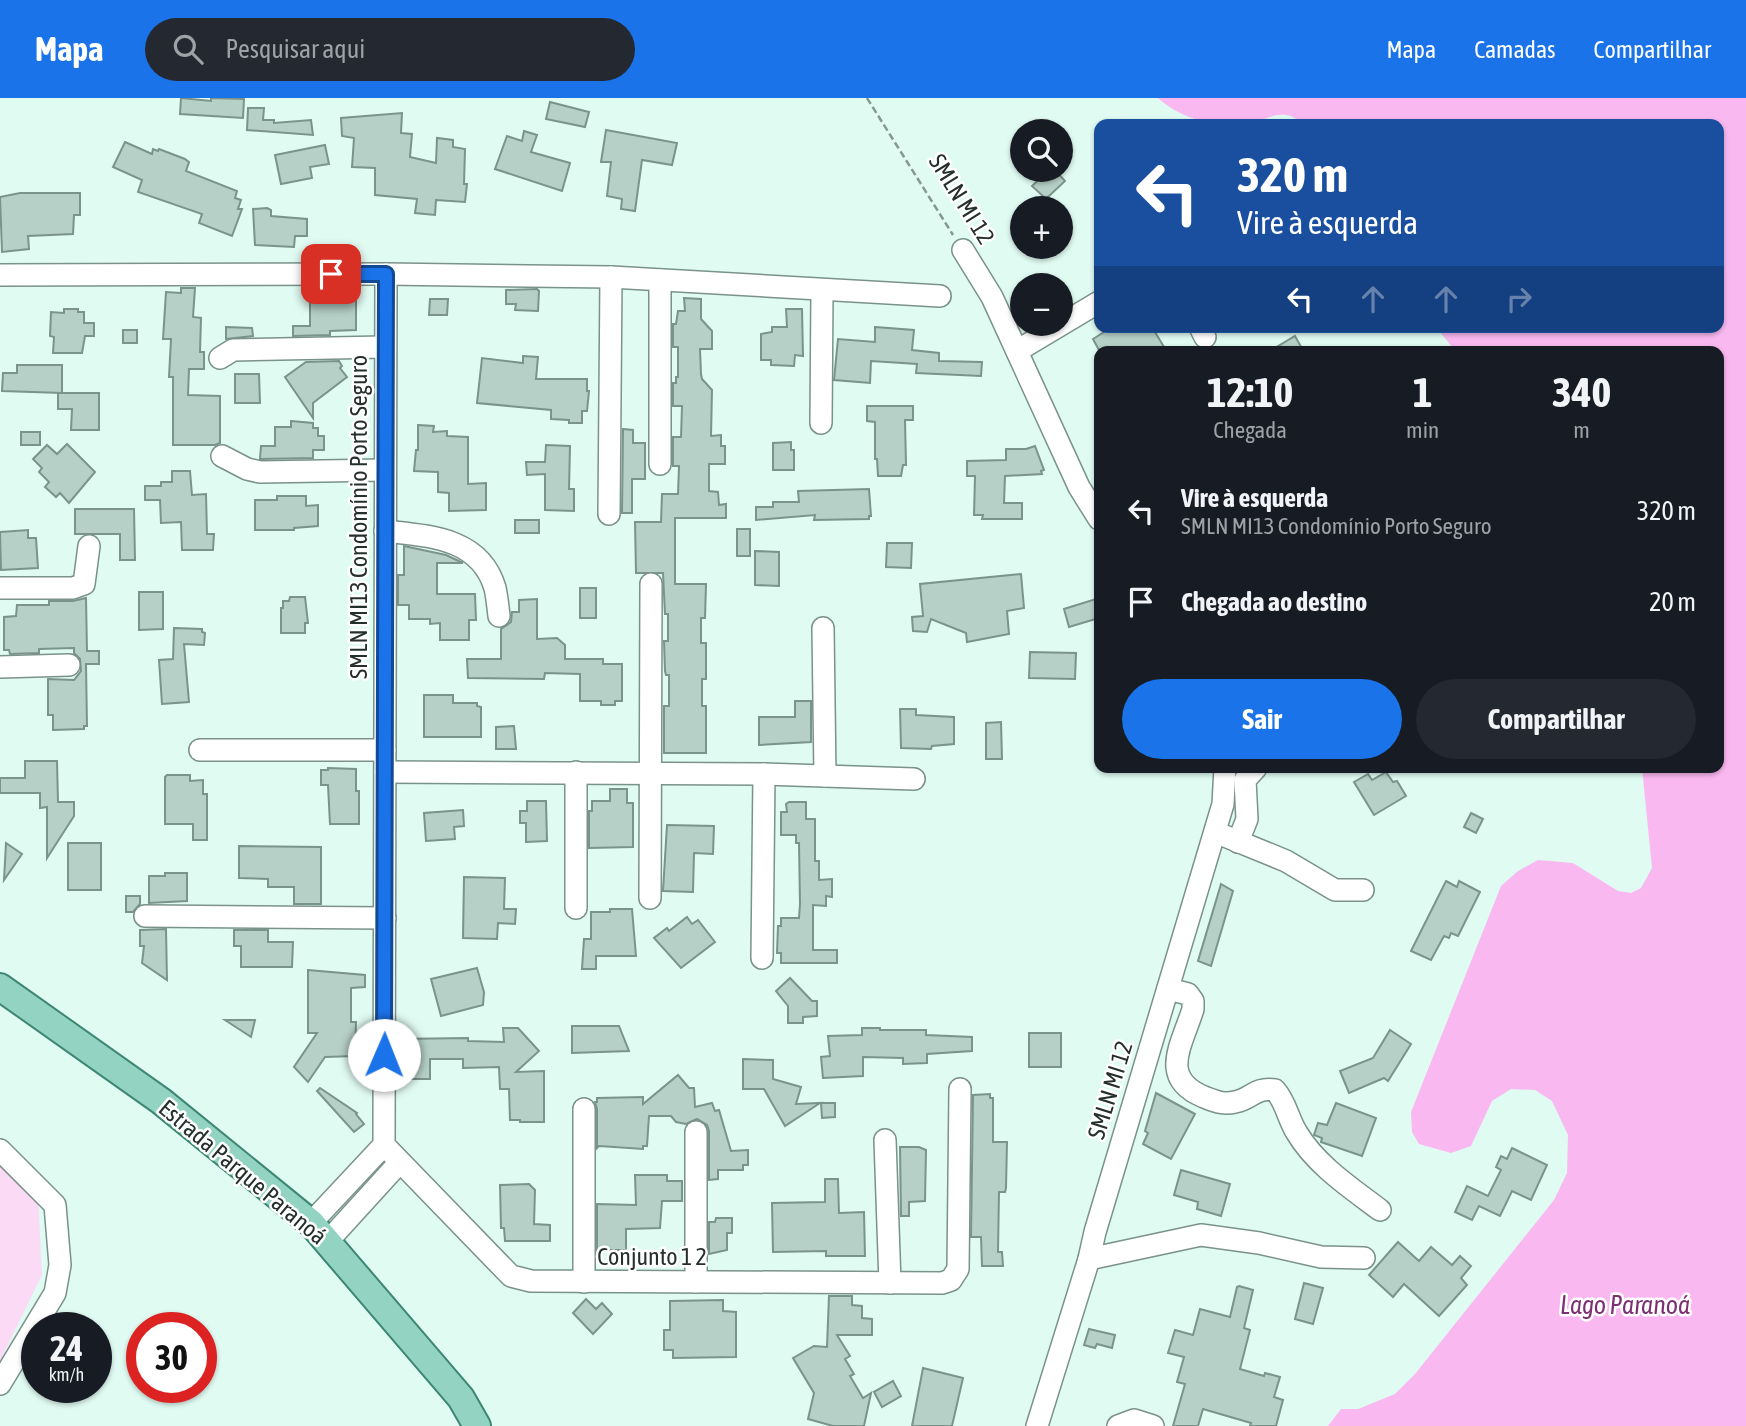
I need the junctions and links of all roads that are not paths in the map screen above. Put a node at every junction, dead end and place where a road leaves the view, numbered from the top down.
1 (963, 250) road end
2 (386, 274) junction
3 (0, 275) edge
4 (611, 277) junction
5 (660, 281) junction
6 (822, 291) junction
7 (940, 296) dead end
8 (1094, 305) edge
9 (384, 347) junction
10 (1017, 351) junction
11 (220, 358) dead end
12 (821, 423) dead end
13 (222, 456) dead end
14 (660, 464) dead end
15 (384, 470) junction
16 (1094, 511) edge
17 (609, 514) dead end
18 (385, 531) junction
19 (89, 546) dead end
20 (651, 584) dead end
21 (0, 588) edge
22 (499, 616) dead end
23 (823, 628) dead end
24 (69, 665) dead end
25 (0, 667) edge
26 (200, 750) dead end
27 (385, 750) junction
28 (385, 772) junction
29 (576, 772) junction
30 (652, 773) junction
31 (1224, 773) edge
32 (1251, 773) edge
33 (764, 774) junction
34 (825, 776) junction
35 (914, 779) dead end
36 (1215, 832) junction
37 (1238, 842) junction
38 (1363, 890) dead end
39 (650, 898) dead end
40 (576, 908) dead end
41 (145, 916) dead end
42 (385, 918) junction
43 (762, 958) dead end
44 (0, 988) edge
45 (1168, 989) junction
46 (960, 1089) dead end
47 (584, 1109) dead end
48 (696, 1132) dead end
49 (885, 1140) dead end
50 (384, 1145) junction
51 (0, 1150) edge
52 (399, 1163) junction
53 (353, 1180) junction
54 (368, 1198) junction
55 (1380, 1210) dead end
56 (319, 1232) junction
57 (1364, 1258) dead end
58 (1089, 1259) junction
59 (584, 1282) junction
60 (696, 1282) junction
61 (890, 1283) junction
62 (0, 1384) edge
63 (477, 1426) edge
64 (1037, 1426) edge
65 (1118, 1426) edge
66 (1153, 1426) edge

1 - 10 street, SMLN MI 12
2 - 3 street
2 - 4 street
2 - 9 street, SMLN MI13 Condomínio Porto Seguro
4 - 5 street
4 - 17 street
5 - 6 street
5 - 14 street
6 - 7 street
6 - 12 street
8 - 10 street
9 - 11 street
9 - 15 street, SMLN MI13 Condomínio Porto Seguro
10 - 16 street, SMLN MI 12
13 - 15 street
15 - 18 street, SMLN MI13 Condomínio Porto Seguro
18 - 22 street
18 - 27 street, SMLN MI13 Condomínio Porto Seguro
19 - 21 street
20 - 30 street
23 - 34 street
24 - 25 street
26 - 27 street
27 - 28 street, SMLN MI13 Condomínio Porto Seguro
28 - 29 street
28 - 42 street, SMLN MI13 Condomínio Porto Seguro
29 - 30 street
29 - 40 street
30 - 33 street
30 - 39 street
31 - 36 street, SMLN MI 12
32 - 37 street
33 - 34 street
33 - 43 street
34 - 35 street
36 - 37 street
36 - 45 street, SMLN MI 12
37 - 38 street
41 - 42 street
42 - 50 street, SMLN MI13 Condomínio Porto Seguro
44 - 56 main road, Estrada Parque Paranoá
45 - 55 street
45 - 58 street, SMLN MI 12
46 - 61 street, Conjunto 1 2
47 - 59 street
48 - 60 street
49 - 61 street
50 - 52 street
50 - 53 street
51 - 62 street
52 - 54 street
52 - 59 street, Conjunto 1 2
53 - 54 street
53 - 56 street
54 - 56 street
56 - 63 main road, Estrada Parque Paranoá
57 - 58 street
58 - 64 street, SMLN MI 12
59 - 60 street, Conjunto 1 2
60 - 61 street, Conjunto 1 2
65 - 66 street

